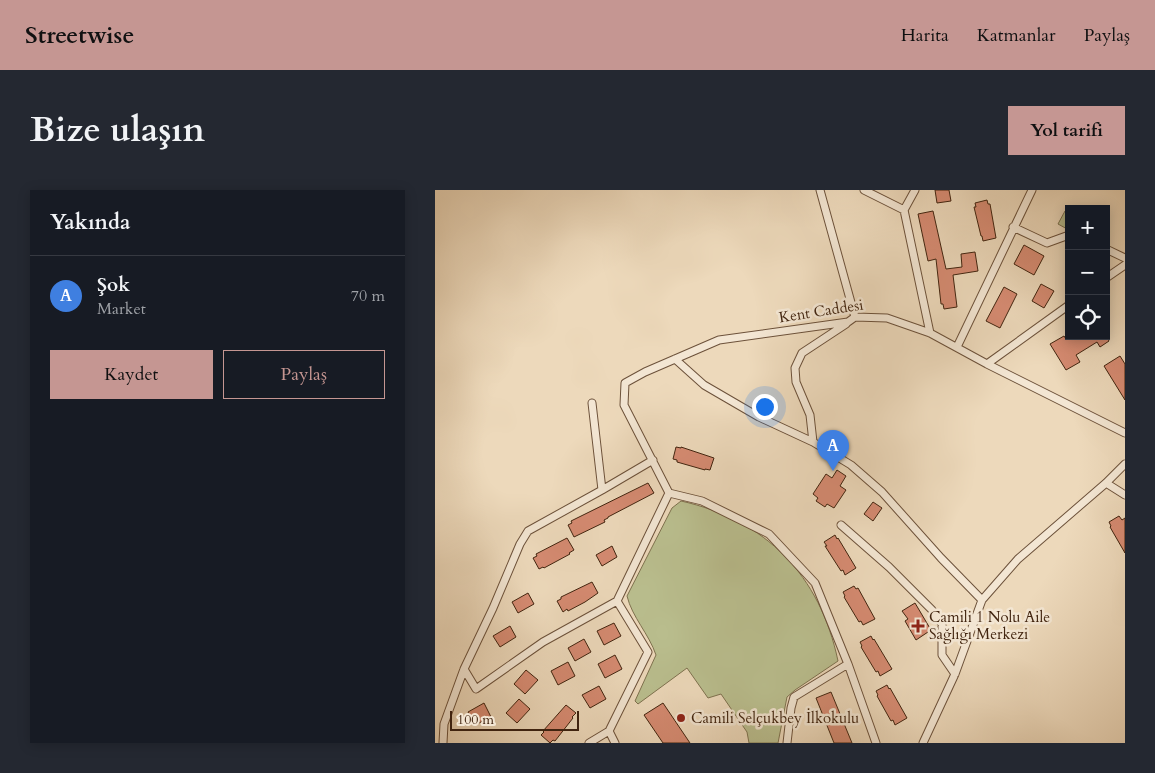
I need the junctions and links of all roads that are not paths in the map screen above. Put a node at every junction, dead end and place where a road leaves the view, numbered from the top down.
1 (820, 190) edge
2 (864, 190) edge
3 (915, 190) edge
4 (1032, 190) edge
5 (904, 210) junction
6 (1013, 227) junction
7 (1065, 236) edge
8 (1108, 250) edge
9 (1125, 258) edge
10 (1125, 265) edge
11 (1110, 275) edge
12 (1065, 308) edge
13 (855, 317) junction
14 (848, 322) junction
15 (930, 333) junction
16 (957, 347) junction
17 (675, 359) junction
18 (987, 364) junction
19 (592, 403) dead end
20 (1125, 433) edge
21 (813, 442) junction
22 (653, 460) junction
23 (1125, 464) edge
24 (1107, 483) junction
25 (602, 490) junction
26 (669, 493) junction
27 (1125, 495) edge
28 (841, 525) dead end
29 (982, 600) junction
30 (617, 601) junction
31 (848, 664) junction
32 (464, 669) junction
33 (955, 674) junction
34 (609, 732) junction
35 (443, 743) edge
36 (589, 743) edge
37 (615, 743) edge
38 (787, 743) edge
39 (876, 743) edge
40 (923, 743) edge

1 - 13 street
2 - 5 street
3 - 5 street
4 - 6 street
5 - 15 street
6 - 7 street
6 - 16 street
8 - 9 street
10 - 11 street
12 - 18 street
13 - 14 street, Kent Caddesi
13 - 15 street, Kent Caddesi
14 - 17 street, Kent Caddesi
14 - 21 street
15 - 16 street, Kent Caddesi
16 - 18 street, Kent Caddesi
17 - 21 street
17 - 22 street, Kent Caddesi
18 - 20 street, Kent Caddesi
19 - 25 street
21 - 29 street
22 - 25 street
22 - 26 street
23 - 24 street
24 - 27 street
24 - 29 street
25 - 32 street
26 - 30 street
26 - 31 street
28 - 33 street
29 - 33 street
30 - 32 street
30 - 34 street
31 - 38 street
31 - 39 street
32 - 35 street
33 - 40 street
34 - 36 street
34 - 37 street

